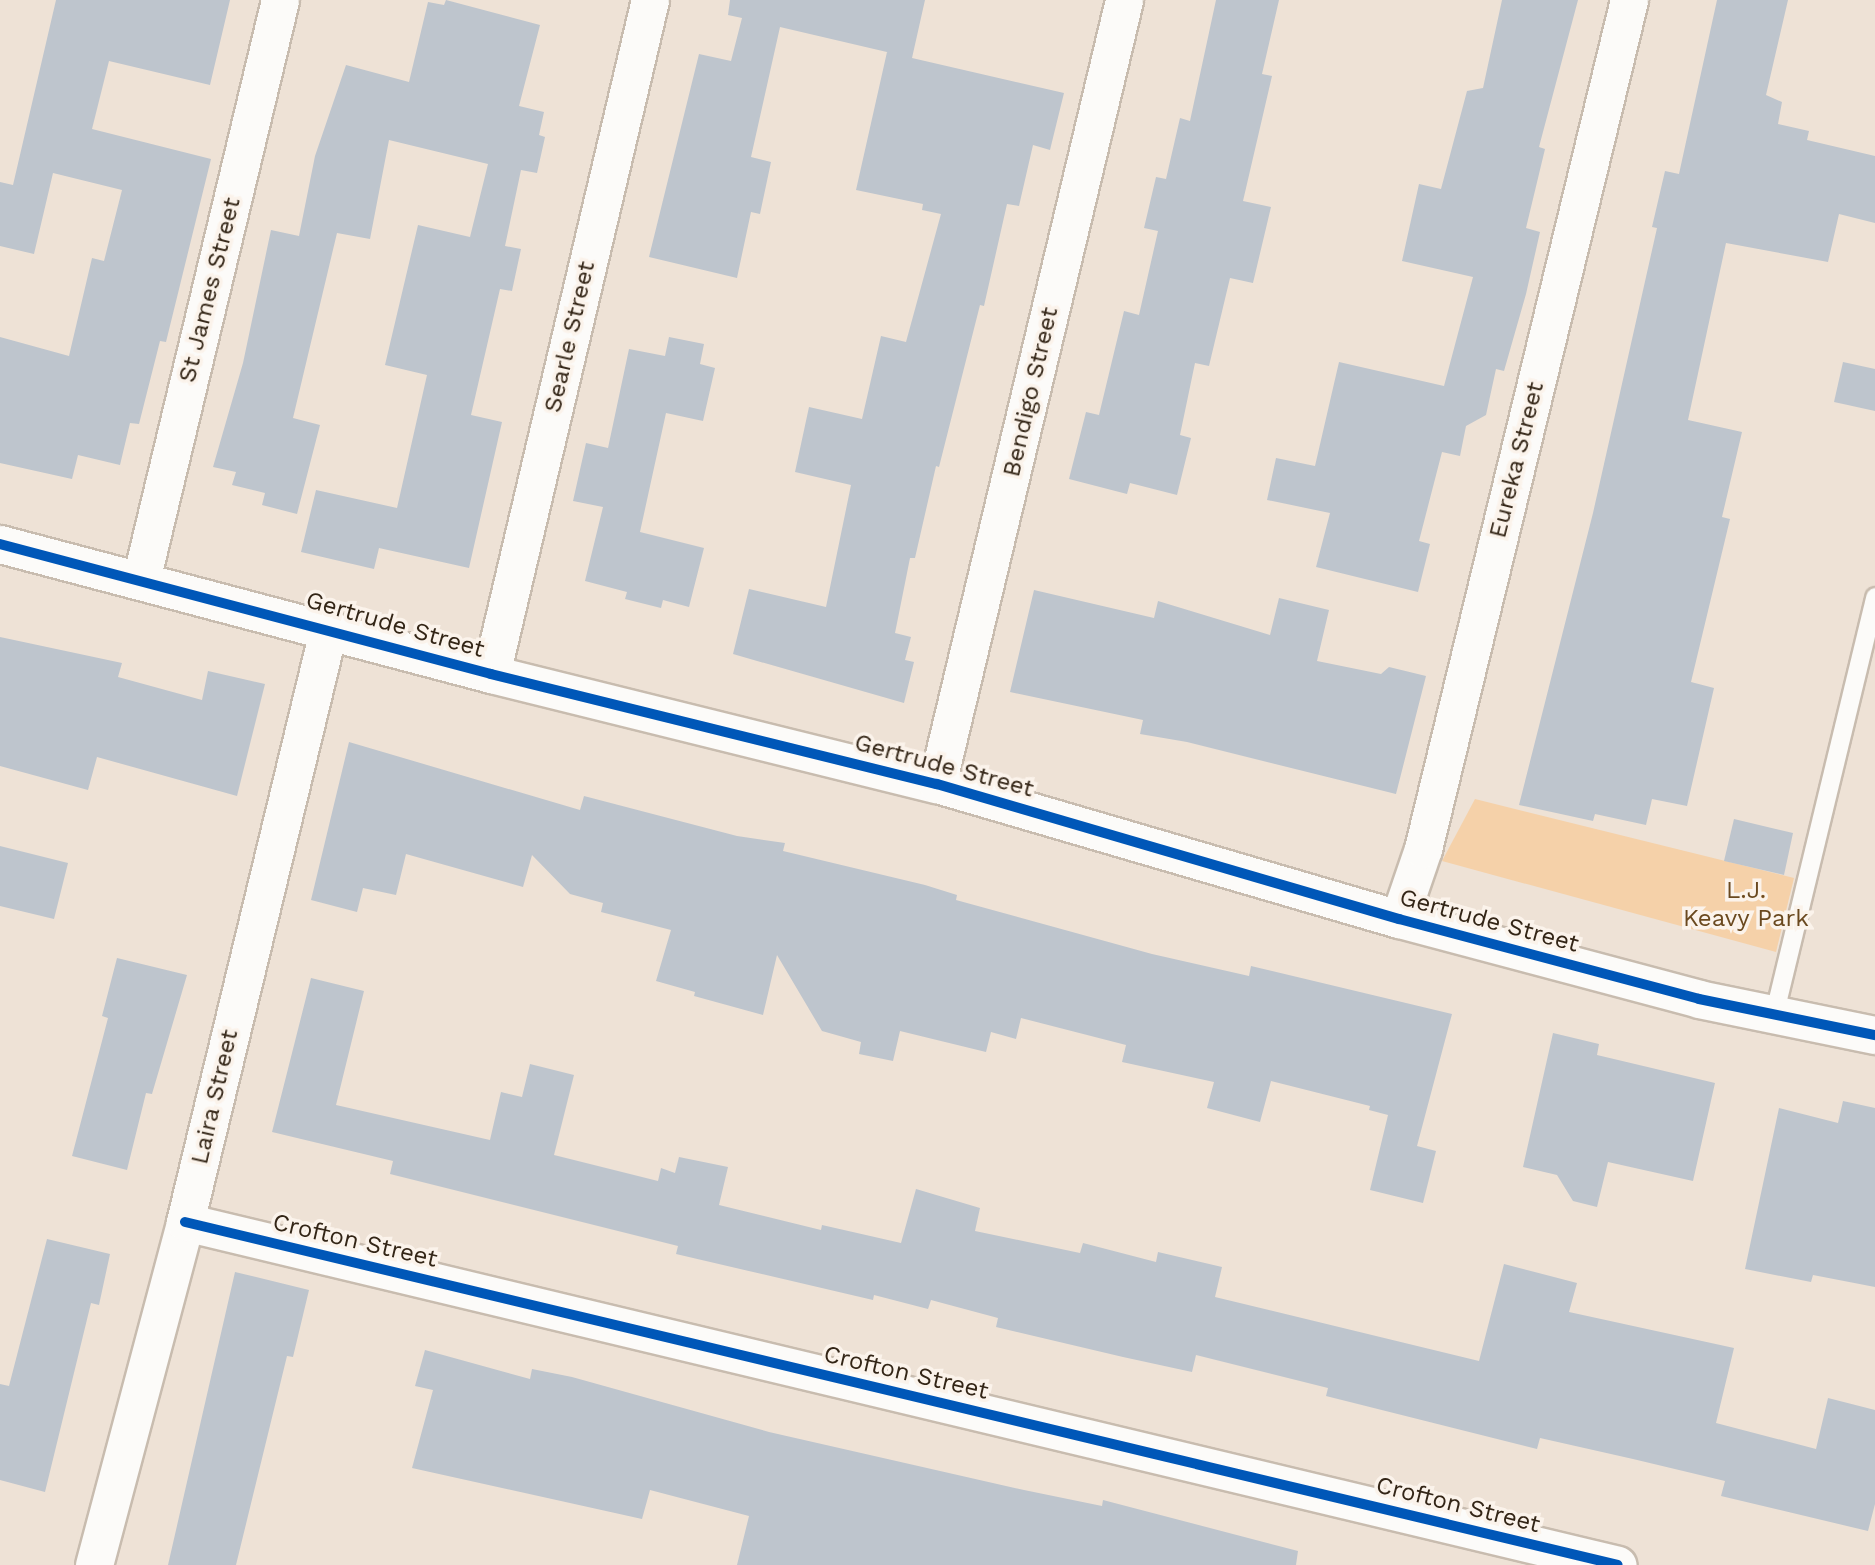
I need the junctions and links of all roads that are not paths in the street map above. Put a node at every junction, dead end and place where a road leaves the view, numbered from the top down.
1 (280, 0) edge
2 (650, 0) edge
3 (1124, 0) edge
4 (1629, 0) edge
5 (0, 544) edge
6 (141, 580) junction
7 (1875, 597) edge
8 (329, 627) junction
9 (491, 674) junction
10 (937, 784) junction
11 (1399, 919) junction
12 (1774, 1016) junction
13 (1875, 1035) edge
14 (186, 1222) junction
15 (94, 1565) edge
16 (1618, 1565) edge

1 - 6 street, St James Street
2 - 9 street, Searle Street
3 - 10 street, Bendigo Street
4 - 11 street, Eureka Street
5 - 6 street, Gertrude Street
6 - 8 street, Gertrude Street
7 - 12 lane
8 - 9 street, Gertrude Street
8 - 14 street, Laira Street
9 - 10 street, Gertrude Street
10 - 11 street, Gertrude Street
11 - 12 street, Gertrude Street
12 - 13 street, Gertrude Street
14 - 15 street, Laira Street
14 - 16 street, Crofton Street

